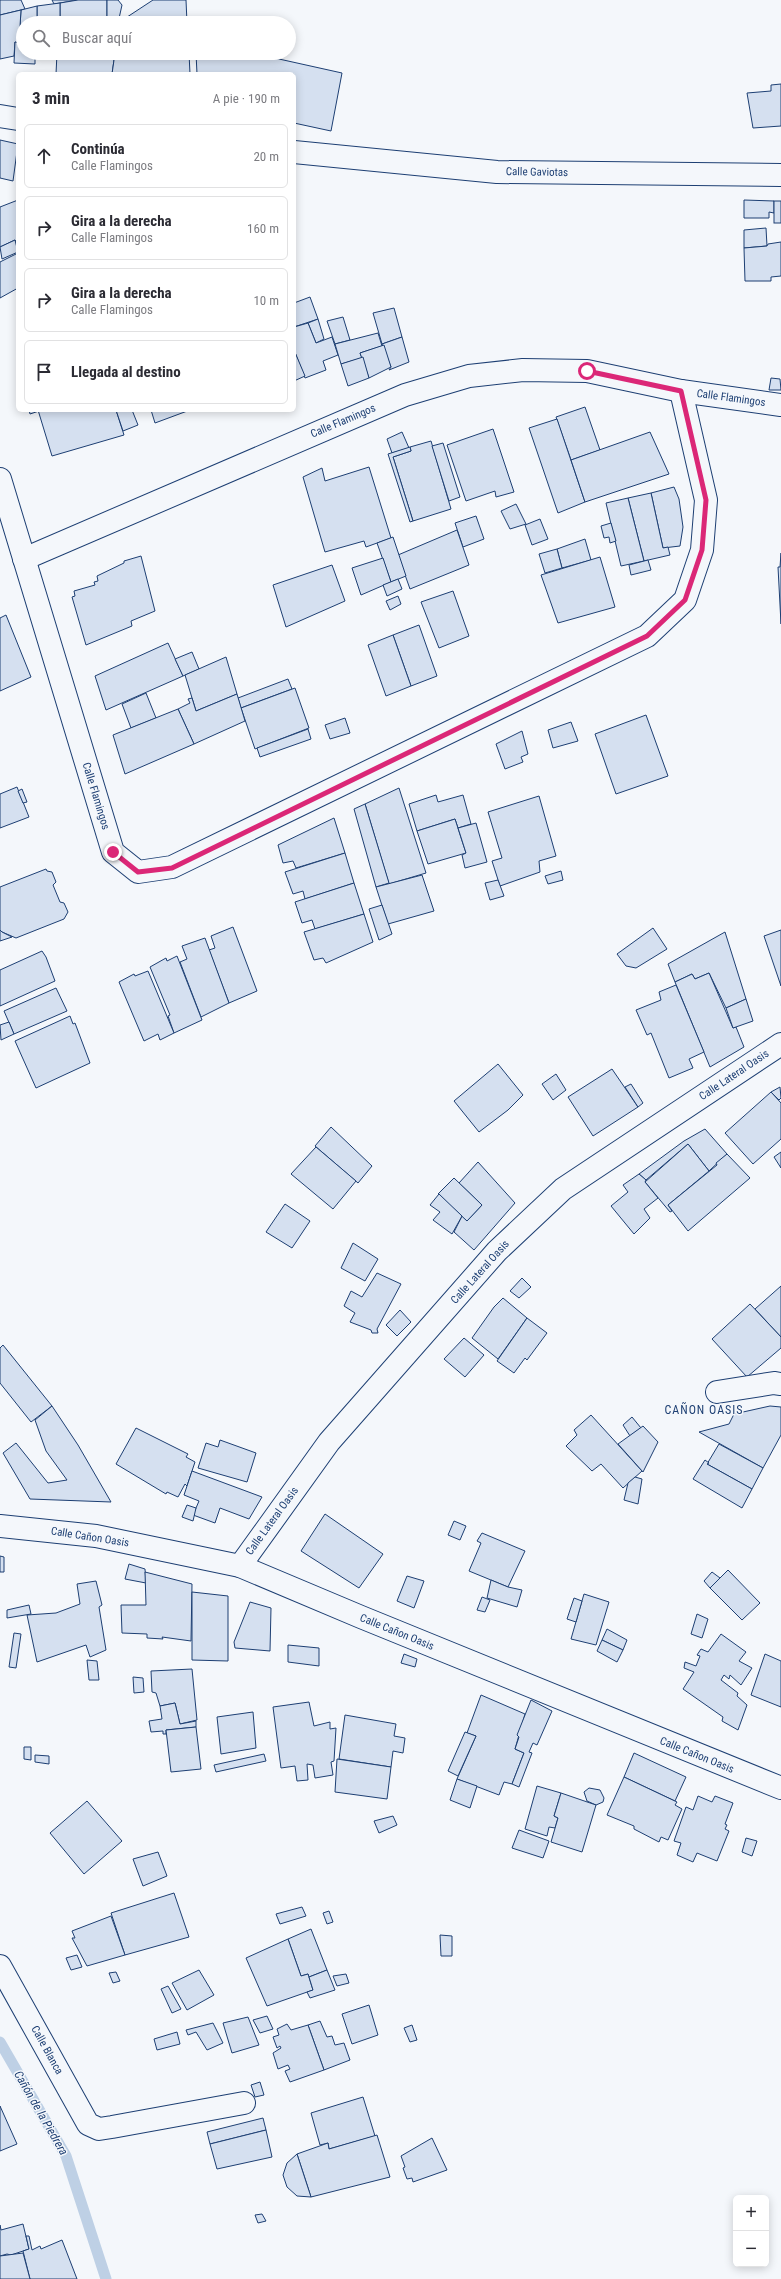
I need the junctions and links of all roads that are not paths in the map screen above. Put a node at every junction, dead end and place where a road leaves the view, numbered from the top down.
1 (0, 116) edge
2 (16, 120) edge
3 (296, 152) edge
4 (781, 175) edge
5 (681, 391) junction
6 (781, 405) edge
7 (0, 479) edge
8 (24, 559) junction
9 (781, 1044) edge
10 (781, 1384) edge
11 (717, 1392) dead end
12 (0, 1526) edge
13 (240, 1566) junction
14 (781, 1788) edge
15 (0, 1966) edge
16 (244, 2103) dead end

1 - 2 street
3 - 4 street, Calle Gaviotas
5 - 6 street, Calle Flamingos
5 - 8 street, Calle Flamingos
5 - 8 street, Calle Flamingos
7 - 8 street, Calle Flamingos
9 - 13 street, Calle Lateral Oasis
10 - 11 street
12 - 13 street, Calle Cañon Oasis
13 - 14 street, Calle Cañon Oasis
15 - 16 street, Calle Blanca

